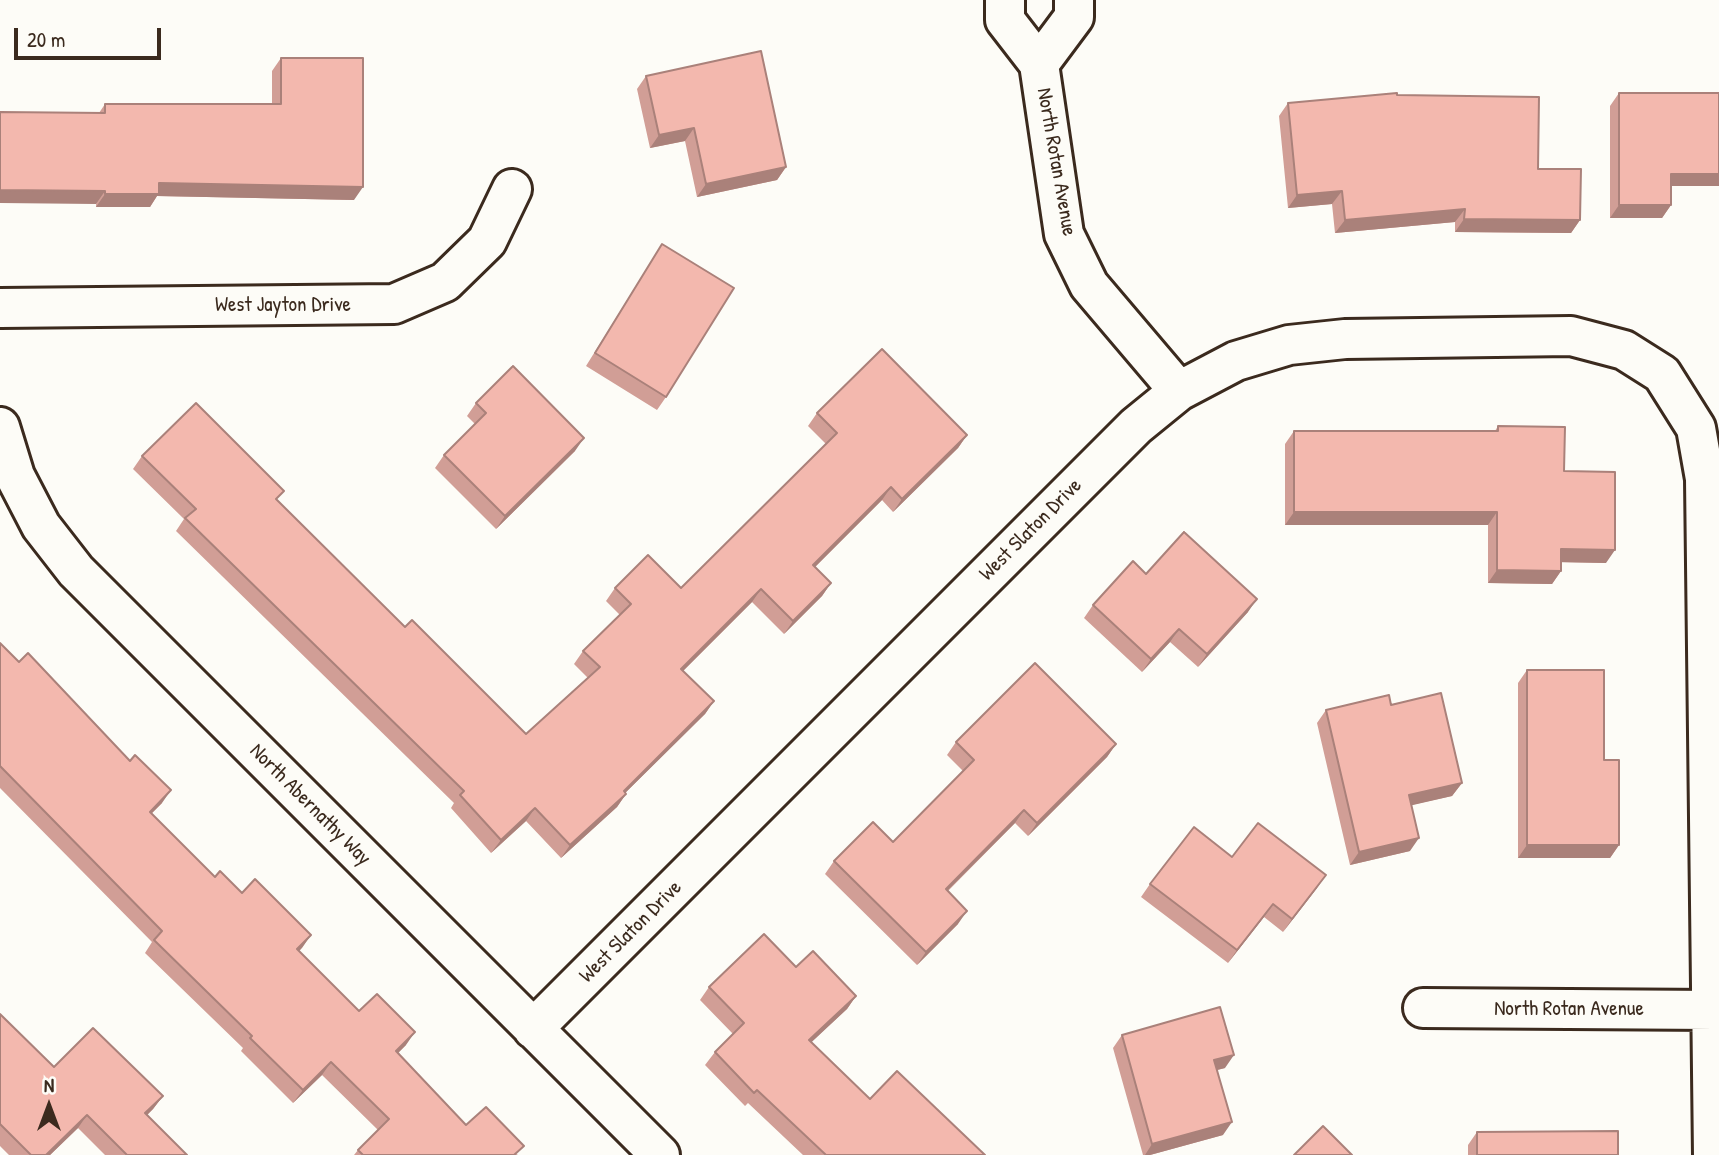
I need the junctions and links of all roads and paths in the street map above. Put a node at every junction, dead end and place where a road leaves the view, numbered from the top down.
1 (1005, 0) edge
2 (1074, 0) edge
3 (1039, 65) junction
4 (512, 189) dead end
5 (0, 308) edge
6 (1179, 391) junction
7 (0, 427) edge
8 (1423, 1008) dead end
9 (1714, 1010) junction
10 (533, 1029) junction
11 (660, 1155) edge
12 (1713, 1155) edge

1 - 3 street, North Rotan Avenue
2 - 3 street, North Rotan Avenue
3 - 6 street, North Rotan Avenue
4 - 5 street, West Jayton Drive
6 - 9 street, West Slaton Drive
6 - 10 street, West Slaton Drive
7 - 10 street, North Abernathy Way
8 - 9 street, North Rotan Avenue
9 - 12 street
10 - 11 street, North Abernathy Way

